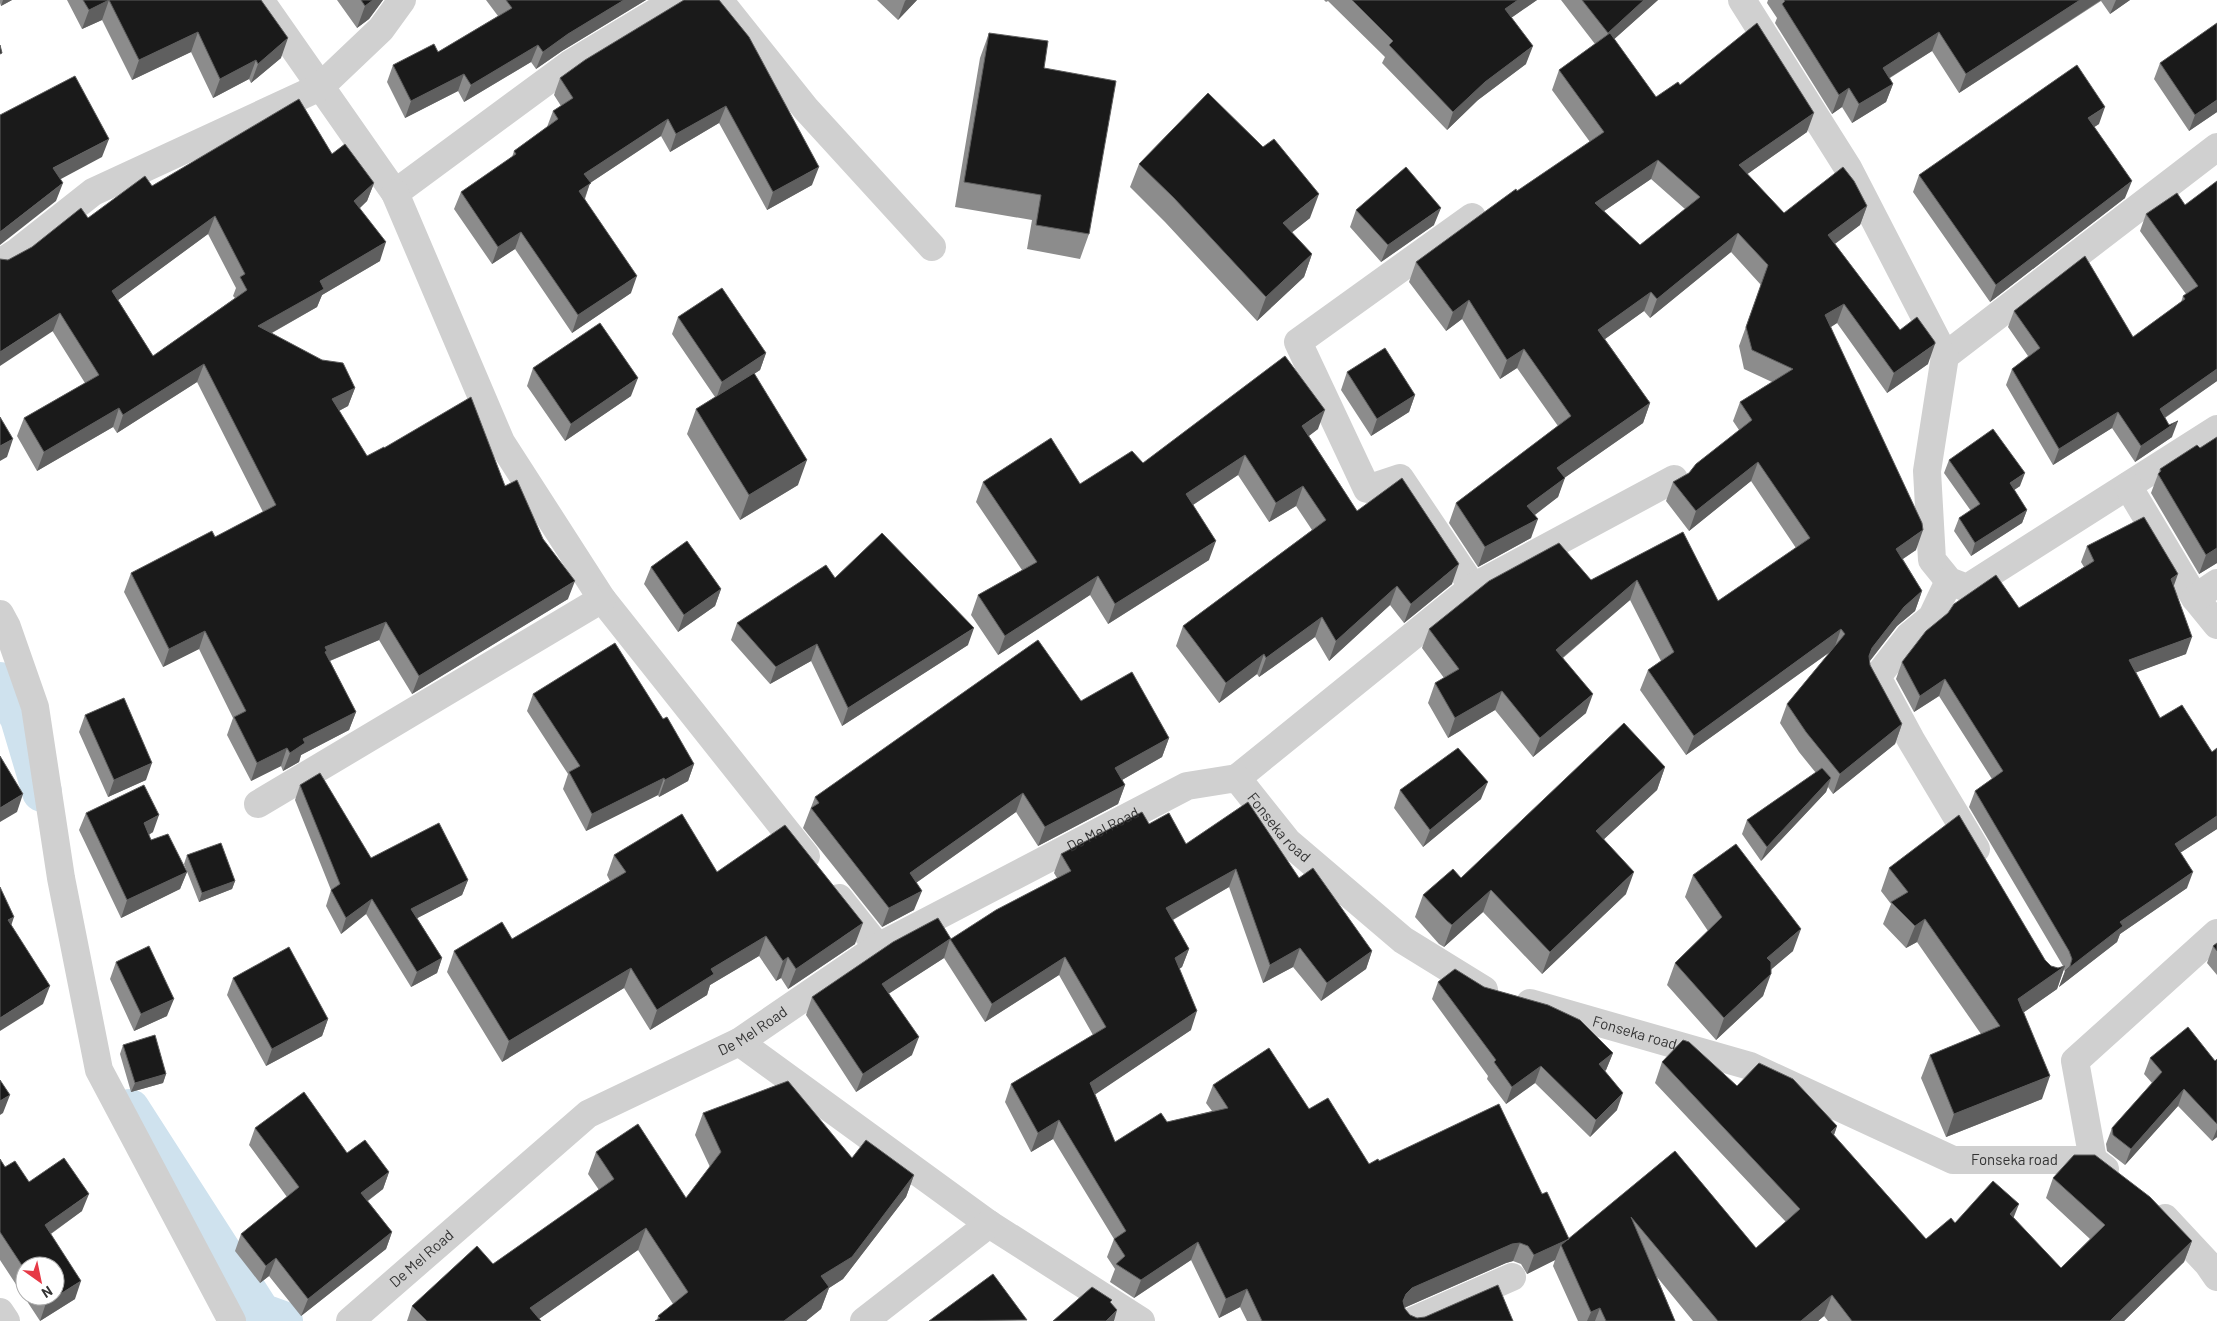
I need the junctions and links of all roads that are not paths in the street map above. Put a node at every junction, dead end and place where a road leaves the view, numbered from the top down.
1 (260, 0) edge
2 (402, 0) edge
3 (676, 0) edge
4 (720, 0) edge
5 (1742, 0) edge
6 (320, 87) junction
7 (2217, 147) edge
8 (395, 193) junction
9 (1472, 217) dead end
10 (932, 247) dead end
11 (0, 263) edge
12 (1945, 356) junction
13 (2217, 429) edge
14 (1674, 479) edge
15 (2128, 486) junction
16 (1949, 581) junction
17 (2217, 583) edge
18 (1473, 587) junction
19 (2195, 598) junction
20 (602, 599) junction
21 (0, 614) edge
22 (2217, 625) edge
23 (1237, 778) junction
24 (1187, 786) joint
25 (258, 804) dead end
26 (1990, 874) edge
27 (2217, 934) edge
28 (878, 947) junction
29 (739, 1042) junction
30 (2093, 1160) junction
31 (2123, 1183) edge
32 (2146, 1200) edge
33 (989, 1224) junction
34 (1512, 1277) dead end
35 (2217, 1277) edge
36 (0, 1312) edge
37 (6, 1321) edge
38 (232, 1321) edge
39 (350, 1321) edge
40 (864, 1321) edge
41 (1141, 1321) edge
42 (1412, 1321) edge

1 - 6 street
2 - 6 street
3 - 8 street
4 - 10 street
5 - 12 street
6 - 8 street
6 - 11 street
7 - 12 street
8 - 20 street
9 - 18 street
12 - 16 street
13 - 15 street
14 - 18 street
15 - 16 street
15 - 19 street
16 - 26 street
17 - 19 street
18 - 23 street
19 - 22 street
20 - 25 street
20 - 28 street
21 - 38 street
23 - 24 street, Fonseka road
23 - 30 street, Fonseka road
24 - 28 street, De Mel Road
27 - 30 street
28 - 29 street, De Mel Road
29 - 33 street
29 - 39 street, De Mel Road
30 - 31 street
32 - 35 street
33 - 40 street
33 - 41 street
34 - 42 street
36 - 37 street

